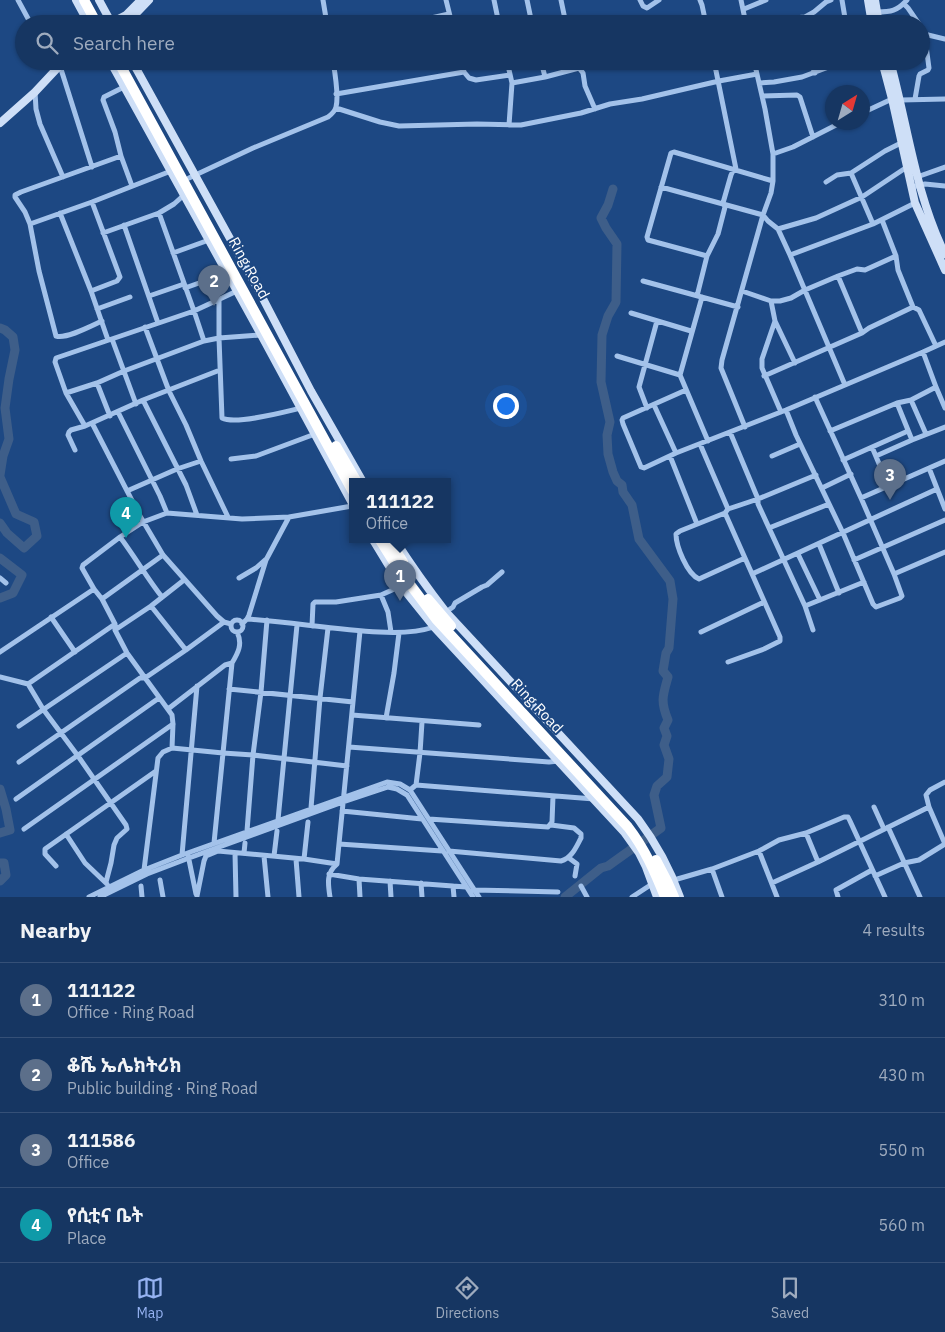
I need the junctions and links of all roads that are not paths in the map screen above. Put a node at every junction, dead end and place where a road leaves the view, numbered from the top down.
1 (18, 0) edge
2 (76, 0) edge
3 (84, 0) edge
4 (91, 0) edge
5 (98, 0) edge
6 (141, 0) edge
7 (149, 0) edge
8 (323, 0) edge
9 (446, 0) edge
10 (494, 0) edge
11 (527, 0) edge
12 (561, 0) edge
13 (640, 0) edge
14 (659, 0) edge
15 (700, 0) edge
16 (741, 0) edge
17 (766, 0) edge
18 (831, 0) edge
19 (842, 0) edge
20 (868, 0) edge
21 (875, 0) edge
22 (905, 2) edge
23 (744, 9) junction
24 (876, 12) junction
25 (450, 14) joint
26 (26, 15) edge
27 (84, 15) edge
28 (92, 15) edge
29 (103, 15) edge
30 (105, 15) edge
31 (126, 15) edge
32 (135, 15) edge
33 (326, 15) edge
34 (445, 15) edge
35 (497, 15) edge
36 (530, 15) edge
37 (564, 15) edge
38 (704, 15) edge
39 (745, 15) edge
40 (807, 15) edge
41 (844, 15) edge
42 (870, 15) edge
43 (877, 15) edge
44 (913, 15) edge
45 (930, 35) edge
46 (945, 39) edge
47 (54, 70) edge
48 (62, 70) edge
49 (115, 70) edge
50 (123, 70) edge
51 (130, 70) edge
52 (137, 70) edge
53 (334, 70) edge
54 (509, 70) edge
55 (544, 70) edge
56 (571, 70) edge
57 (580, 70) edge
58 (716, 70) edge
59 (756, 70) edge
60 (814, 70) edge
61 (822, 70) edge
62 (885, 70) edge
63 (891, 70) edge
64 (928, 70) edge
65 (464, 72) joint
66 (815, 73) junction
67 (757, 74) junction
68 (510, 75) junction
69 (545, 77) junction
70 (719, 81) junction
71 (512, 83) junction
72 (759, 83) junction
73 (124, 87) junction
74 (35, 92) junction
75 (336, 94) junction
76 (762, 96) junction
77 (896, 99) junction
78 (916, 99) junction
79 (945, 99) edge
80 (336, 108) junction
81 (595, 109) junction
82 (870, 110) edge
83 (0, 123) edge
84 (509, 125) junction
85 (827, 130) edge
86 (813, 137) junction
87 (901, 143) junction
88 (773, 154) junction
89 (121, 156) junction
90 (908, 156) junction
91 (92, 167) junction
92 (907, 167) junction
93 (945, 167) edge
94 (736, 169) junction
95 (170, 171) junction
96 (851, 173) junction
97 (917, 176) junction
98 (63, 177) junction
99 (192, 177) junction
100 (773, 180) junction
101 (826, 182) dead end
102 (132, 186) junction
103 (916, 186) junction
104 (945, 186) edge
105 (661, 187) junction
106 (184, 195) junction
107 (862, 197) junction
108 (92, 202) junction
109 (724, 203) junction
110 (915, 203) junction
111 (60, 213) junction
112 (159, 213) junction
113 (763, 215) junction
114 (882, 220) junction
115 (30, 224) junction
116 (873, 224) junction
117 (124, 225) junction
118 (778, 230) junction
119 (103, 233) junction
120 (208, 240) junction
121 (173, 253) junction
122 (945, 254) edge
123 (790, 255) junction
124 (708, 256) junction
125 (896, 256) junction
126 (945, 270) edge
127 (227, 273) junction
128 (838, 276) junction
129 (643, 281) dead end
130 (185, 286) junction
131 (805, 290) junction
132 (91, 291) junction
133 (237, 291) junction
134 (742, 291) junction
135 (149, 296) junction
136 (699, 296) junction
137 (130, 297) dead end
138 (219, 300) junction
139 (771, 301) junction
140 (738, 307) junction
141 (914, 307) junction
142 (97, 309) junction
143 (194, 311) junction
144 (630, 313) dead end
145 (102, 321) junction
146 (657, 321) junction
147 (775, 321) junction
148 (158, 322) junction
149 (144, 328) junction
150 (691, 331) junction
151 (862, 334) junction
152 (261, 335) junction
153 (219, 338) junction
154 (110, 339) junction
155 (204, 341) junction
156 (945, 342) edge
157 (936, 346) junction
158 (829, 348) junction
159 (923, 352) junction
160 (617, 356) dead end
161 (156, 359) junction
162 (795, 363) junction
163 (644, 364) junction
164 (220, 370) junction
165 (124, 371) junction
166 (680, 374) junction
167 (764, 376) junction
168 (96, 383) junction
169 (845, 385) junction
170 (936, 387) junction
171 (686, 390) junction
172 (169, 391) junction
173 (66, 393) junction
174 (815, 397) junction
175 (143, 400) junction
176 (911, 400) junction
177 (897, 403) junction
178 (136, 404) junction
179 (654, 405) junction
180 (301, 408) junction
181 (647, 408) junction
182 (945, 408) edge
183 (783, 411) junction
184 (118, 412) junction
185 (110, 416) junction
186 (92, 423) junction
187 (85, 426) junction
188 (745, 427) junction
189 (945, 427) edge
190 (830, 430) junction
191 (908, 431) junction
192 (730, 432) junction
193 (315, 434) junction
194 (926, 434) junction
195 (912, 440) junction
196 (708, 441) junction
197 (700, 444) junction
198 (800, 444) junction
199 (872, 447) junction
200 (75, 450) dead end
201 (676, 453) junction
202 (670, 456) junction
203 (772, 456) dead end
204 (876, 456) junction
205 (231, 459) dead end
206 (843, 460) junction
207 (201, 461) junction
208 (945, 461) edge
209 (929, 468) junction
210 (177, 469) junction
211 (851, 474) junction
212 (816, 476) junction
213 (355, 478) edge
214 (361, 478) edge
215 (152, 480) junction
216 (349, 484) edge
217 (888, 485) junction
218 (822, 488) junction
219 (937, 489) junction
220 (127, 491) junction
221 (861, 498) junction
222 (349, 499) edge
223 (758, 499) junction
224 (829, 504) junction
225 (349, 506) edge
226 (945, 510) edge
227 (726, 511) junction
228 (167, 512) junction
229 (116, 513) dead end
230 (198, 515) junction
231 (140, 516) junction
232 (228, 517) junction
233 (289, 517) junction
234 (945, 520) edge
235 (871, 521) junction
236 (143, 522) junction
237 (697, 524) junction
238 (769, 528) junction
239 (843, 533) junction
240 (120, 537) junction
241 (375, 543) edge
242 (382, 543) edge
243 (391, 543) edge
244 (397, 543) edge
245 (819, 544) junction
246 (882, 547) junction
247 (945, 552) edge
248 (798, 554) junction
249 (163, 555) junction
250 (745, 558) junction
251 (266, 560) junction
252 (783, 560) junction
253 (854, 560) junction
254 (142, 570) junction
255 (502, 572) dead end
256 (752, 574) junction
257 (894, 574) junction
258 (0, 578) edge
259 (239, 578) dead end
260 (184, 580) junction
261 (864, 582) junction
262 (6, 583) dead end
263 (401, 586) junction
264 (94, 588) junction
265 (839, 593) junction
266 (382, 595) junction
267 (162, 597) junction
268 (102, 599) junction
269 (820, 600) junction
270 (764, 602) junction
271 (151, 606) junction
272 (804, 606) junction
273 (446, 612) junction
274 (51, 617) junction
275 (247, 619) junction
276 (267, 620) junction
277 (224, 622) junction
278 (231, 624) junction
279 (242, 624) junction
280 (297, 624) junction
281 (312, 626) junction
282 (115, 627) junction
283 (434, 627) junction
284 (328, 628) junction
285 (814, 630) dead end
286 (360, 631) junction
287 (237, 632) junction
288 (390, 632) junction
289 (399, 632) junction
290 (701, 632) dead end
291 (186, 650) junction
292 (0, 652) edge
293 (75, 652) junction
294 (127, 653) junction
295 (728, 662) dead end
296 (232, 663) junction
297 (0, 677) edge
298 (145, 678) junction
299 (28, 684) junction
300 (197, 686) junction
301 (229, 689) junction
302 (261, 692) junction
303 (290, 696) junction
304 (159, 698) junction
305 (320, 698) junction
306 (353, 702) junction
307 (43, 709) junction
308 (168, 709) junction
309 (352, 715) junction
310 (386, 718) junction
311 (422, 722) junction
312 (173, 724) junction
313 (19, 726) dead end
314 (479, 726) dead end
315 (60, 732) junction
316 (349, 747) junction
317 (172, 748) junction
318 (191, 750) junction
319 (222, 753) junction
320 (420, 753) junction
321 (253, 755) junction
322 (78, 756) junction
323 (284, 759) junction
324 (314, 761) junction
325 (559, 761) junction
326 (18, 762) dead end
327 (347, 766) junction
328 (156, 771) junction
329 (94, 780) junction
330 (945, 782) edge
331 (416, 785) junction
332 (410, 790) junction
333 (553, 796) junction
334 (16, 799) dead end
335 (344, 799) junction
336 (594, 799) junction
337 (110, 804) junction
338 (874, 807) dead end
339 (929, 807) junction
340 (311, 808) junction
341 (342, 812) junction
342 (422, 818) junction
343 (430, 819) junction
344 (278, 820) junction
345 (308, 822) dead end
346 (551, 825) junction
347 (886, 828) junction
348 (24, 829) dead end
349 (635, 830) junction
350 (247, 831) junction
351 (277, 831) dead end
352 (806, 833) junction
353 (66, 834) junction
354 (859, 841) junction
355 (245, 842) dead end
356 (214, 843) junction
357 (339, 844) junction
358 (945, 844) edge
359 (646, 847) junction
360 (759, 850) junction
361 (442, 851) junction
362 (449, 851) junction
363 (234, 853) junction
364 (244, 853) junction
365 (182, 855) junction
366 (188, 855) junction
367 (264, 856) junction
368 (274, 856) junction
369 (569, 858) junction
370 (296, 859) junction
371 (304, 859) junction
372 (818, 862) junction
373 (337, 864) junction
374 (904, 864) junction
375 (56, 866) dead end
376 (712, 869) junction
377 (144, 870) junction
378 (872, 870) junction
379 (330, 874) junction
380 (575, 876) dead end
381 (875, 876) junction
382 (359, 879) junction
383 (160, 880) dead end
384 (390, 880) junction
385 (674, 880) junction
386 (106, 882) junction
387 (421, 883) junction
388 (772, 883) junction
389 (652, 884) junction
390 (141, 886) dead end
391 (453, 886) junction
392 (581, 886) dead end
393 (109, 887) junction
394 (471, 891) edge
395 (558, 892) dead end
396 (89, 897) edge
397 (100, 897) edge
398 (142, 897) edge
399 (163, 897) edge
400 (197, 897) edge
401 (236, 897) edge
402 (268, 897) edge
403 (299, 897) edge
404 (329, 897) edge
405 (360, 897) edge
406 (391, 897) edge
407 (422, 897) edge
408 (454, 897) edge
409 (479, 897) edge
410 (587, 897) edge
411 (632, 897) edge
412 (657, 897) edge
413 (665, 897) edge
414 (674, 897) edge
415 (680, 897) edge
416 (722, 897) edge
417 (776, 897) edge
418 (838, 897) edge
419 (885, 897) edge
420 (920, 897) edge

1 - 26 street
2 - 27 street
3 - 28 highway
4 - 29 highway
5 - 30 street
6 - 31 street
7 - 32 street
8 - 33 street
9 - 25 street
10 - 35 street
11 - 36 street
12 - 37 street
13 - 14 street
15 - 38 street
16 - 23 street
17 - 23 street
18 - 40 street
19 - 41 street
20 - 42 street
21 - 24 street
22 - 24 street
22 - 44 street
23 - 39 street
24 - 43 street
25 - 34 street
45 - 46 street
47 - 74 street
48 - 91 street
49 - 73 street
50 - 216 highway, Ring Road
51 - 99 highway, Ring Road
52 - 99 street
53 - 75 street
54 - 68 street
55 - 69 street
56 - 69 street
57 - 81 street
58 - 70 street
59 - 67 street
60 - 66 street
61 - 66 street
62 - 77 street
63 - 77 street
64 - 78 street
65 - 68 street
65 - 75 street
66 - 72 street
67 - 70 street
67 - 72 street
68 - 71 street
69 - 71 street
70 - 81 street
70 - 94 street
71 - 84 street
72 - 76 street
73 - 89 street
73 - 95 street
74 - 83 street
74 - 98 street
75 - 80 street
76 - 86 street
76 - 88 street
77 - 78 street
77 - 82 street
77 - 87 street
77 - 90 street
78 - 79 street
80 - 84 street
80 - 99 street
81 - 84 street
85 - 86 street
86 - 88 street
87 - 90 street
87 - 96 street
88 - 100 street
89 - 91 street
89 - 102 street
90 - 92 street
90 - 97 street
91 - 98 street
92 - 103 street
92 - 107 street
93 - 97 street
94 - 100 street
94 - 105 street
94 - 109 street
95 - 102 street
95 - 106 street
96 - 101 street
96 - 107 street
97 - 103 street
98 - 115 street
99 - 213 highway, Ring Road
99 - 214 street
100 - 113 street
102 - 108 street
103 - 104 street
103 - 110 street
103 - 122 street
105 - 109 street
105 - 124 street
106 - 112 street
106 - 120 street
107 - 116 street
107 - 118 street
108 - 111 street
108 - 119 street
109 - 113 street
109 - 124 street
110 - 114 street
110 - 126 street
111 - 115 street
111 - 132 street
112 - 117 street
112 - 121 street
113 - 118 street
113 - 134 street
114 - 116 street
114 - 125 street
115 - 145 street
116 - 123 street
117 - 119 street
117 - 135 street
118 - 123 street
119 - 132 street
120 - 121 street
120 - 127 street
121 - 130 street
123 - 131 street
124 - 136 street
125 - 128 street
125 - 141 street
127 - 130 street
127 - 133 street
128 - 131 street
128 - 151 street
129 - 136 street
130 - 135 street
130 - 143 street
131 - 139 street
131 - 158 street
132 - 142 street
133 - 138 street
133 - 152 street
134 - 139 street
134 - 140 street
135 - 148 street
136 - 140 street
136 - 150 street
137 - 142 street
138 - 143 street
138 - 153 street
139 - 147 street
140 - 188 street
141 - 151 street
141 - 157 street
142 - 145 street
143 - 148 street
143 - 155 street
144 - 146 street
145 - 154 street
146 - 150 street
146 - 163 street
147 - 162 street
147 - 167 street
148 - 149 street
149 - 154 street
149 - 161 street
150 - 166 street
151 - 158 street
152 - 153 street
152 - 180 street
153 - 155 street
153 - 164 street
154 - 165 street
154 - 173 street
155 - 161 street
156 - 157 street
157 - 159 street
158 - 162 street
158 - 169 street
159 - 169 street
159 - 170 street
160 - 163 street
161 - 165 street
161 - 172 street
162 - 167 street
163 - 166 street
163 - 181 street
164 - 172 street
164 - 180 street
165 - 168 street
165 - 178 street
166 - 171 street
167 - 183 street
168 - 173 street
168 - 185 street
169 - 174 street
170 - 176 street
170 - 182 street
171 - 179 street
171 - 196 street
172 - 175 street
172 - 207 street
173 - 187 street
174 - 183 street
174 - 190 street
175 - 178 street
175 - 210 street
176 - 177 street
176 - 194 street
177 - 190 street
177 - 191 street
178 - 184 street
179 - 181 street
179 - 201 street
180 - 193 street
181 - 202 street
183 - 188 street
183 - 198 street
184 - 185 street
184 - 215 street
185 - 186 street
186 - 187 street
186 - 220 street
187 - 200 street
188 - 192 street
189 - 194 street
190 - 206 street
191 - 195 street
191 - 199 street
192 - 196 street
192 - 223 street
193 - 205 street
193 - 222 street
194 - 195 street
195 - 204 street
196 - 197 street
197 - 201 street
197 - 227 street
198 - 203 street
198 - 212 street
199 - 204 street
199 - 206 street
201 - 202 street
202 - 237 street
204 - 217 street
206 - 211 street
207 - 210 street
207 - 232 street
208 - 209 street
209 - 217 street
209 - 219 street
210 - 215 street
210 - 230 street
211 - 218 street
211 - 221 street
212 - 218 street
212 - 223 street
215 - 220 street
215 - 228 street
217 - 221 street
218 - 224 street
219 - 226 street
219 - 235 street
220 - 231 street
221 - 235 street
223 - 227 street
223 - 238 street
224 - 238 street
224 - 239 street
225 - 233 street
227 - 237 street
227 - 250 street
228 - 230 street
228 - 236 street
229 - 231 street
230 - 232 street
231 - 236 street
232 - 233 street
233 - 251 street
234 - 246 street
235 - 239 street
235 - 246 street
236 - 240 street
236 - 249 street
237 - 250 street
238 - 252 street
239 - 245 street
239 - 253 street
240 - 254 street
240 - 264 street
241 - 263 street
242 - 349 highway, Ring Road
243 - 349 highway, Ring Road
244 - 273 street
245 - 248 street
245 - 265 street
246 - 253 street
246 - 257 street
247 - 257 street
248 - 252 street
248 - 269 street
249 - 254 street
249 - 260 street
250 - 256 street
251 - 259 street
251 - 275 street
252 - 256 street
252 - 272 street
253 - 261 street
254 - 267 street
254 - 268 street
255 - 273 street
256 - 270 street
257 - 261 street
258 - 262 street
260 - 267 street
260 - 277 street
261 - 265 street
263 - 266 street
263 - 283 street
264 - 268 street
264 - 274 street
265 - 269 street
266 - 281 street
266 - 288 street
267 - 271 street
268 - 282 street
269 - 272 street
270 - 290 street
270 - 295 street
271 - 282 street
271 - 291 street
272 - 285 street
273 - 349 street
274 - 292 street
274 - 293 street
275 - 276 street
275 - 279 street
276 - 280 street
276 - 302 street
277 - 278 street
277 - 291 street
278 - 279 street
278 - 287 street
279 - 287 street
280 - 281 street
280 - 303 street
281 - 284 street
282 - 293 street
282 - 294 street
283 - 289 street
283 - 325 street
284 - 286 street
284 - 305 street
286 - 288 street
286 - 306 street
287 - 296 street
288 - 289 street
289 - 310 street
291 - 298 street
293 - 299 street
294 - 298 street
294 - 307 street
296 - 300 street
296 - 301 street
297 - 299 street
298 - 304 street
298 - 315 street
299 - 307 street
300 - 308 street
300 - 318 street
301 - 302 street
301 - 319 street
302 - 303 street
302 - 321 street
303 - 305 street
303 - 323 street
304 - 308 street
304 - 322 street
305 - 306 street
305 - 324 street
306 - 309 street
307 - 313 street
307 - 315 street
308 - 312 street
309 - 310 street
309 - 316 street
310 - 311 street
311 - 314 street
311 - 320 street
312 - 317 street
312 - 329 street
315 - 322 street
315 - 326 street
316 - 320 street
316 - 327 street
317 - 318 street
317 - 328 street
318 - 319 street
318 - 365 street
319 - 321 street
319 - 356 street
320 - 325 street
320 - 331 street
321 - 323 street
321 - 350 street
322 - 329 street
322 - 334 street
323 - 324 street
323 - 344 street
324 - 327 street
324 - 340 street
325 - 336 street
327 - 335 street
328 - 337 street
328 - 377 street
329 - 337 street
329 - 348 street
330 - 339 street
331 - 332 street
331 - 333 street
332 - 335 street
332 - 343 street
333 - 336 street
333 - 346 street
335 - 340 street
335 - 341 street
335 - 342 street
335 - 366 street
336 - 349 street
337 - 353 street
337 - 386 street
338 - 347 street
339 - 347 street
339 - 358 street
340 - 344 street
341 - 342 street
341 - 357 street
342 - 361 street
343 - 346 street
343 - 362 street
344 - 350 street
345 - 371 street
346 - 369 street
347 - 354 street
347 - 374 street
349 - 359 highway, Ring Road
350 - 356 street
351 - 368 street
352 - 354 street
352 - 360 street
352 - 372 street
353 - 375 street
353 - 386 street
354 - 372 street
354 - 378 street
355 - 364 street
356 - 366 street
357 - 361 street
357 - 373 street
358 - 374 street
359 - 385 street
359 - 389 street
359 - 413 highway, Ring Road
359 - 414 highway, Ring Road
360 - 376 street
360 - 388 street
361 - 394 street
362 - 369 street
362 - 394 street
363 - 364 street
363 - 400 street
363 - 401 street
364 - 367 street
365 - 366 street
365 - 377 street
366 - 397 street
366 - 400 street
367 - 368 street
367 - 402 street
368 - 370 street
369 - 380 street
370 - 371 street
370 - 403 street
371 - 373 street
372 - 388 street
373 - 379 street
374 - 381 street
374 - 420 street
376 - 385 street
376 - 416 street
377 - 393 street
378 - 381 street
378 - 418 street
379 - 382 street
379 - 404 street
381 - 419 street
382 - 384 street
382 - 405 street
383 - 399 street
384 - 387 street
384 - 406 street
385 - 415 street
386 - 393 street
387 - 391 street
387 - 407 street
388 - 417 street
389 - 411 street
389 - 412 street
390 - 398 street
391 - 394 street
391 - 408 street
392 - 410 street
393 - 396 street
394 - 395 street
394 - 409 street

